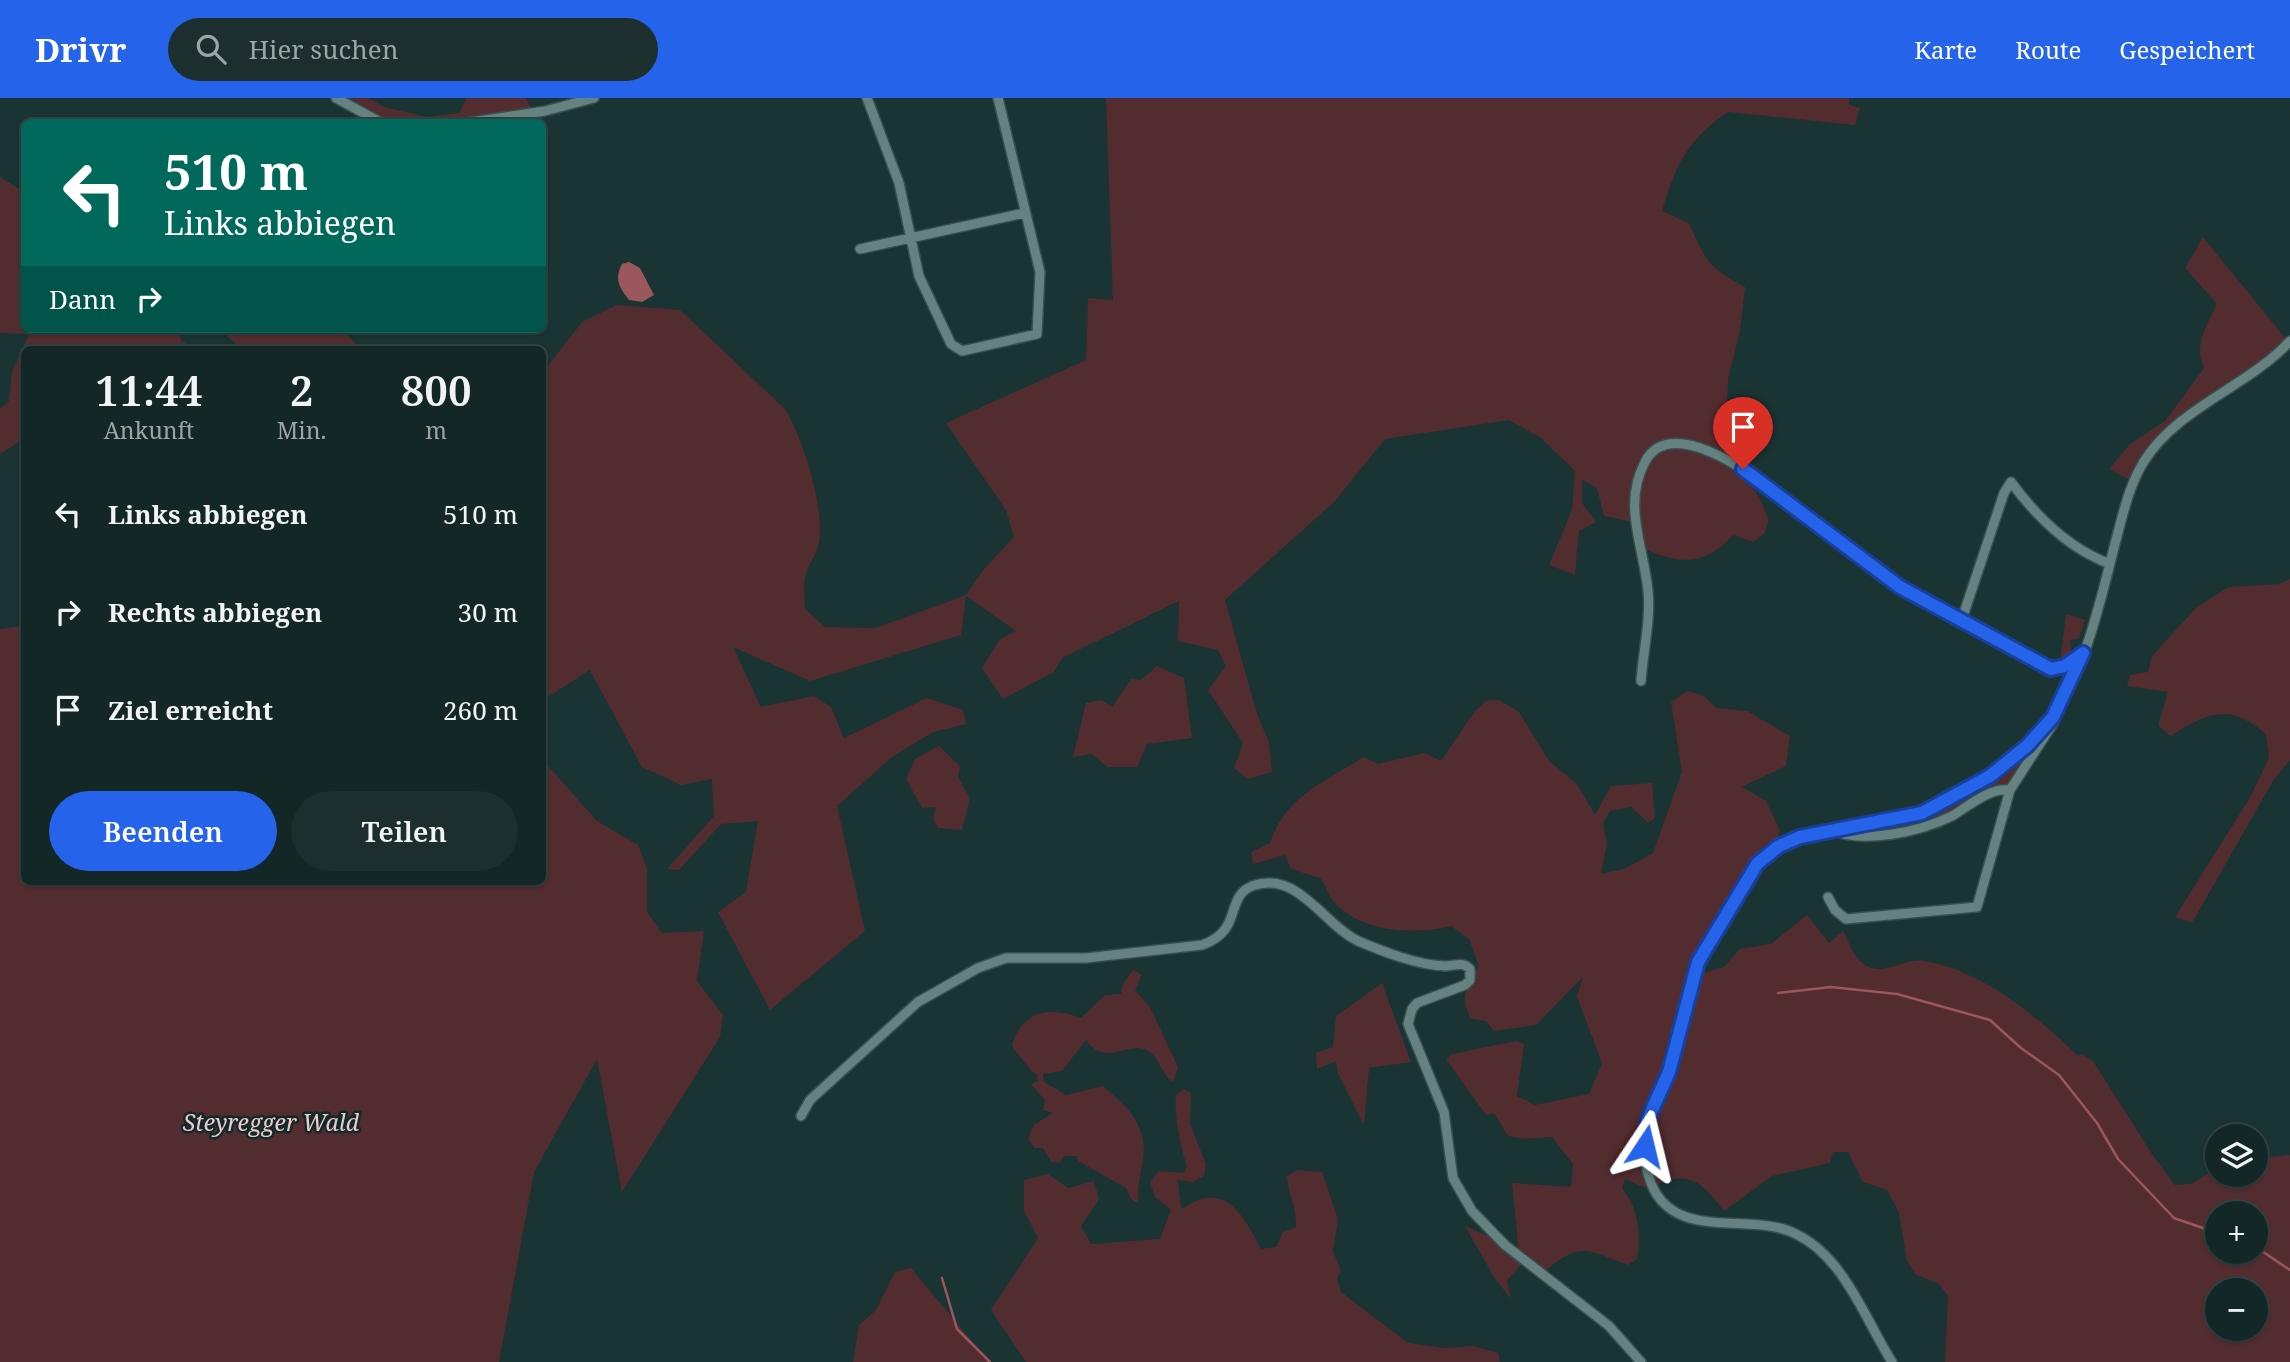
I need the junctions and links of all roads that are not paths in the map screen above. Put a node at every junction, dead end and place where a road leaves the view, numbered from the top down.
1 (336, 98) edge
2 (594, 98) edge
3 (867, 98) edge
4 (998, 98) edge
5 (374, 119) edge
6 (490, 119) edge
7 (1024, 213) junction
8 (910, 238) junction
9 (860, 249) dead end
10 (2290, 341) edge
11 (2110, 564) junction
12 (1961, 622) junction
13 (2083, 653) junction
14 (1640, 681) dead end
15 (2053, 717) junction
16 (2010, 790) junction
17 (1829, 829) junction
18 (1828, 897) dead end
19 (801, 1116) dead end
20 (1641, 1362) edge
21 (1892, 1362) edge

1 - 5 street
2 - 6 street
3 - 8 street
4 - 7 street
7 - 8 street
7 - 8 street
8 - 9 street
10 - 11 street
11 - 12 street
11 - 13 street
12 - 13 street
12 - 14 street
13 - 15 street
15 - 16 street
15 - 17 street
16 - 17 street
16 - 18 street
17 - 21 street
19 - 20 street

